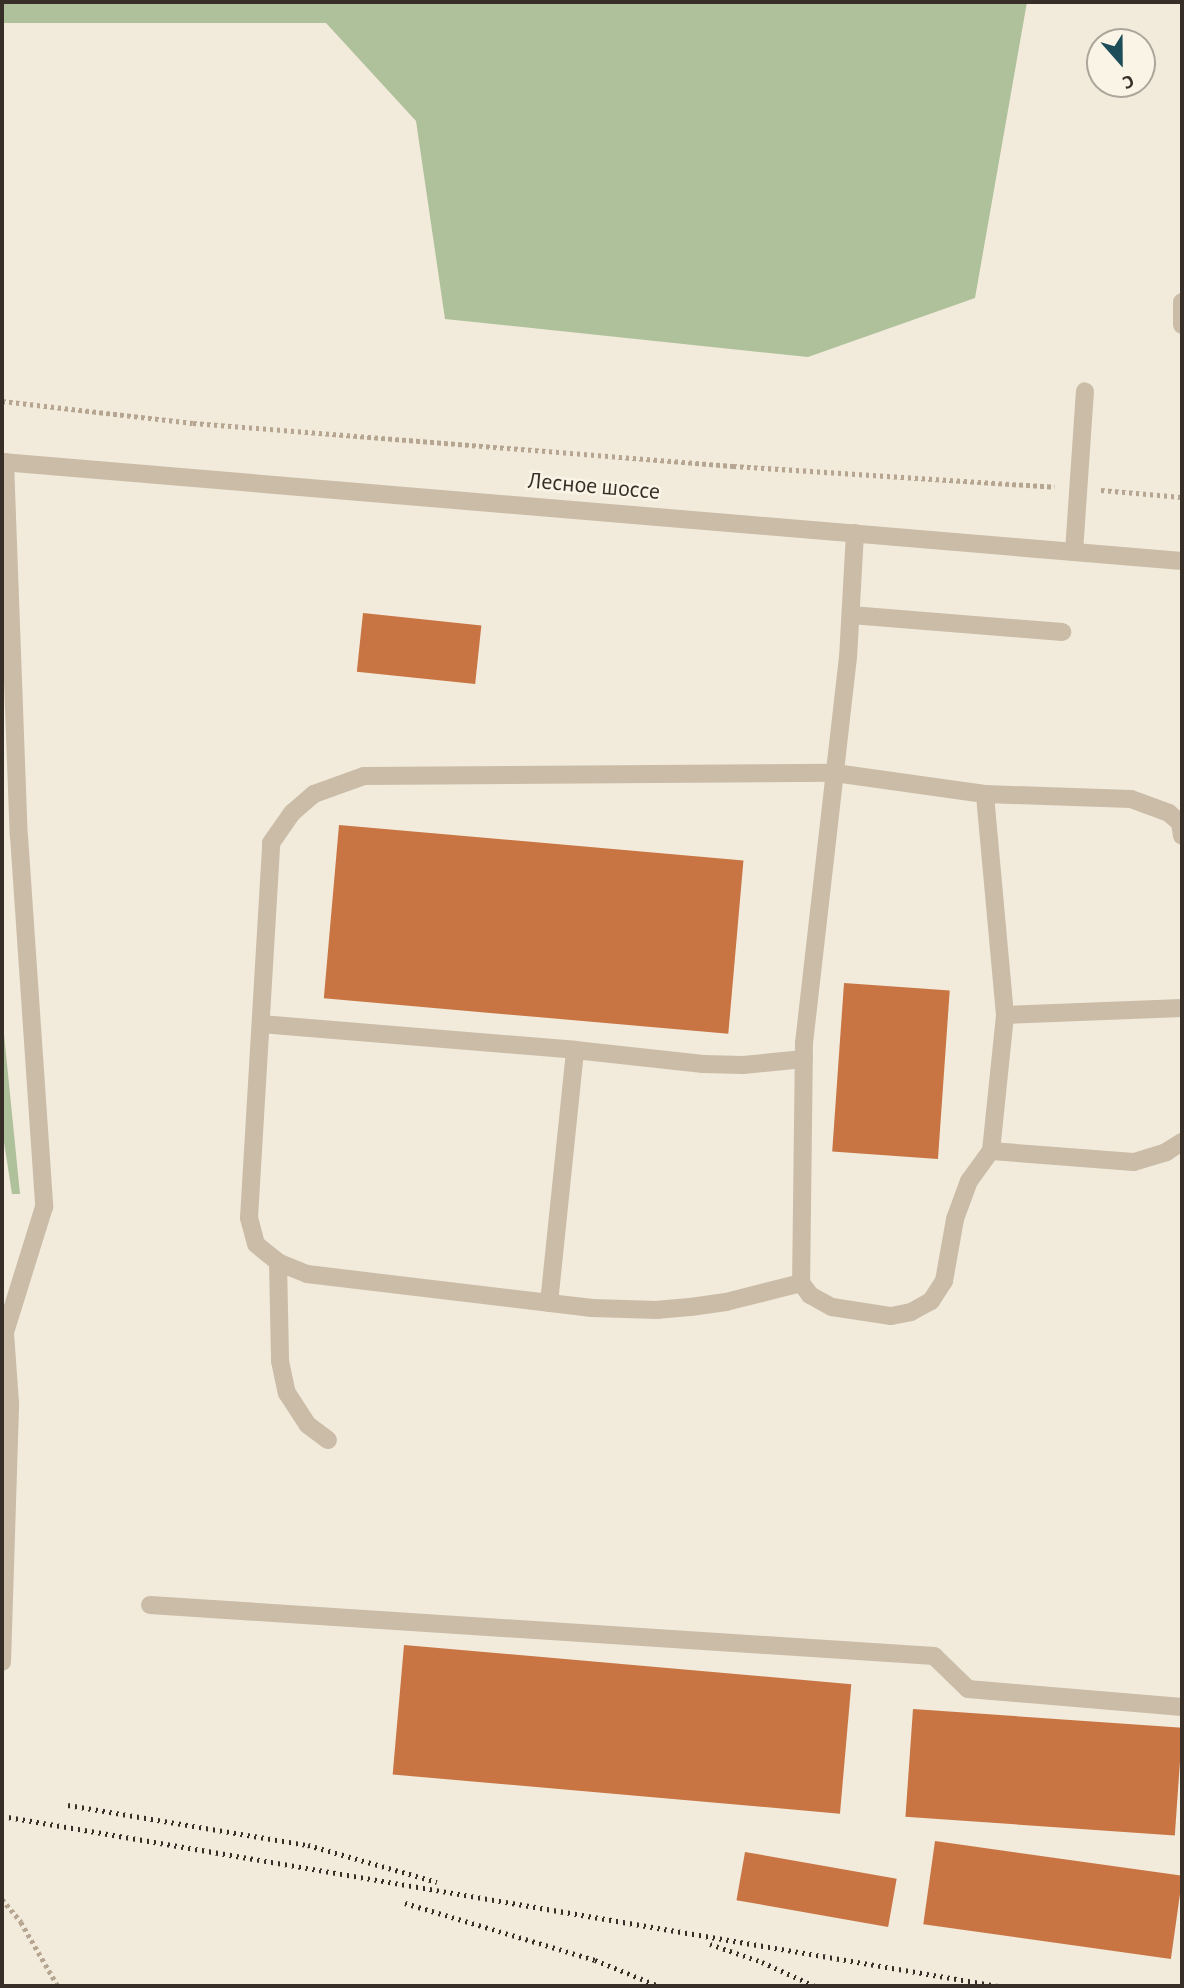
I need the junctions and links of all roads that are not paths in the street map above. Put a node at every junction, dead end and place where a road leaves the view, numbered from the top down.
1 (1182, 302) edge
2 (1182, 325) edge
3 (1085, 391) dead end
4 (3, 462) edge
5 (855, 533) junction
6 (1074, 552) junction
7 (1182, 561) edge
8 (851, 615) junction
9 (1062, 632) dead end
10 (835, 773) junction
11 (985, 794) junction
12 (10, 836) edge
13 (1182, 836) edge
14 (1182, 1008) edge
15 (1005, 1015) junction
16 (261, 1024) junction
17 (575, 1050) junction
18 (804, 1059) junction
19 (1182, 1142) edge
20 (991, 1151) junction
21 (278, 1262) junction
22 (801, 1283) junction
23 (549, 1303) junction
24 (2, 1304) edge
25 (6, 1329) junction
26 (328, 1440) dead end
27 (150, 1605) dead end
28 (2, 1662) edge
29 (1182, 1707) edge

1 - 2 street
3 - 6 street
4 - 5 street, Лесное шоссе
4 - 12 street
5 - 6 street, Лесное шоссе
5 - 8 street
6 - 7 street, Лесное шоссе
8 - 9 street
8 - 10 street
10 - 11 street
10 - 16 street
10 - 18 street
11 - 13 street
11 - 15 street
12 - 25 street
14 - 15 street
15 - 20 street
16 - 17 street
16 - 21 street
17 - 18 street
17 - 23 street
18 - 22 street
19 - 20 street
20 - 22 street
21 - 23 street
21 - 26 street
22 - 23 street
24 - 25 street
25 - 28 street
27 - 29 street

